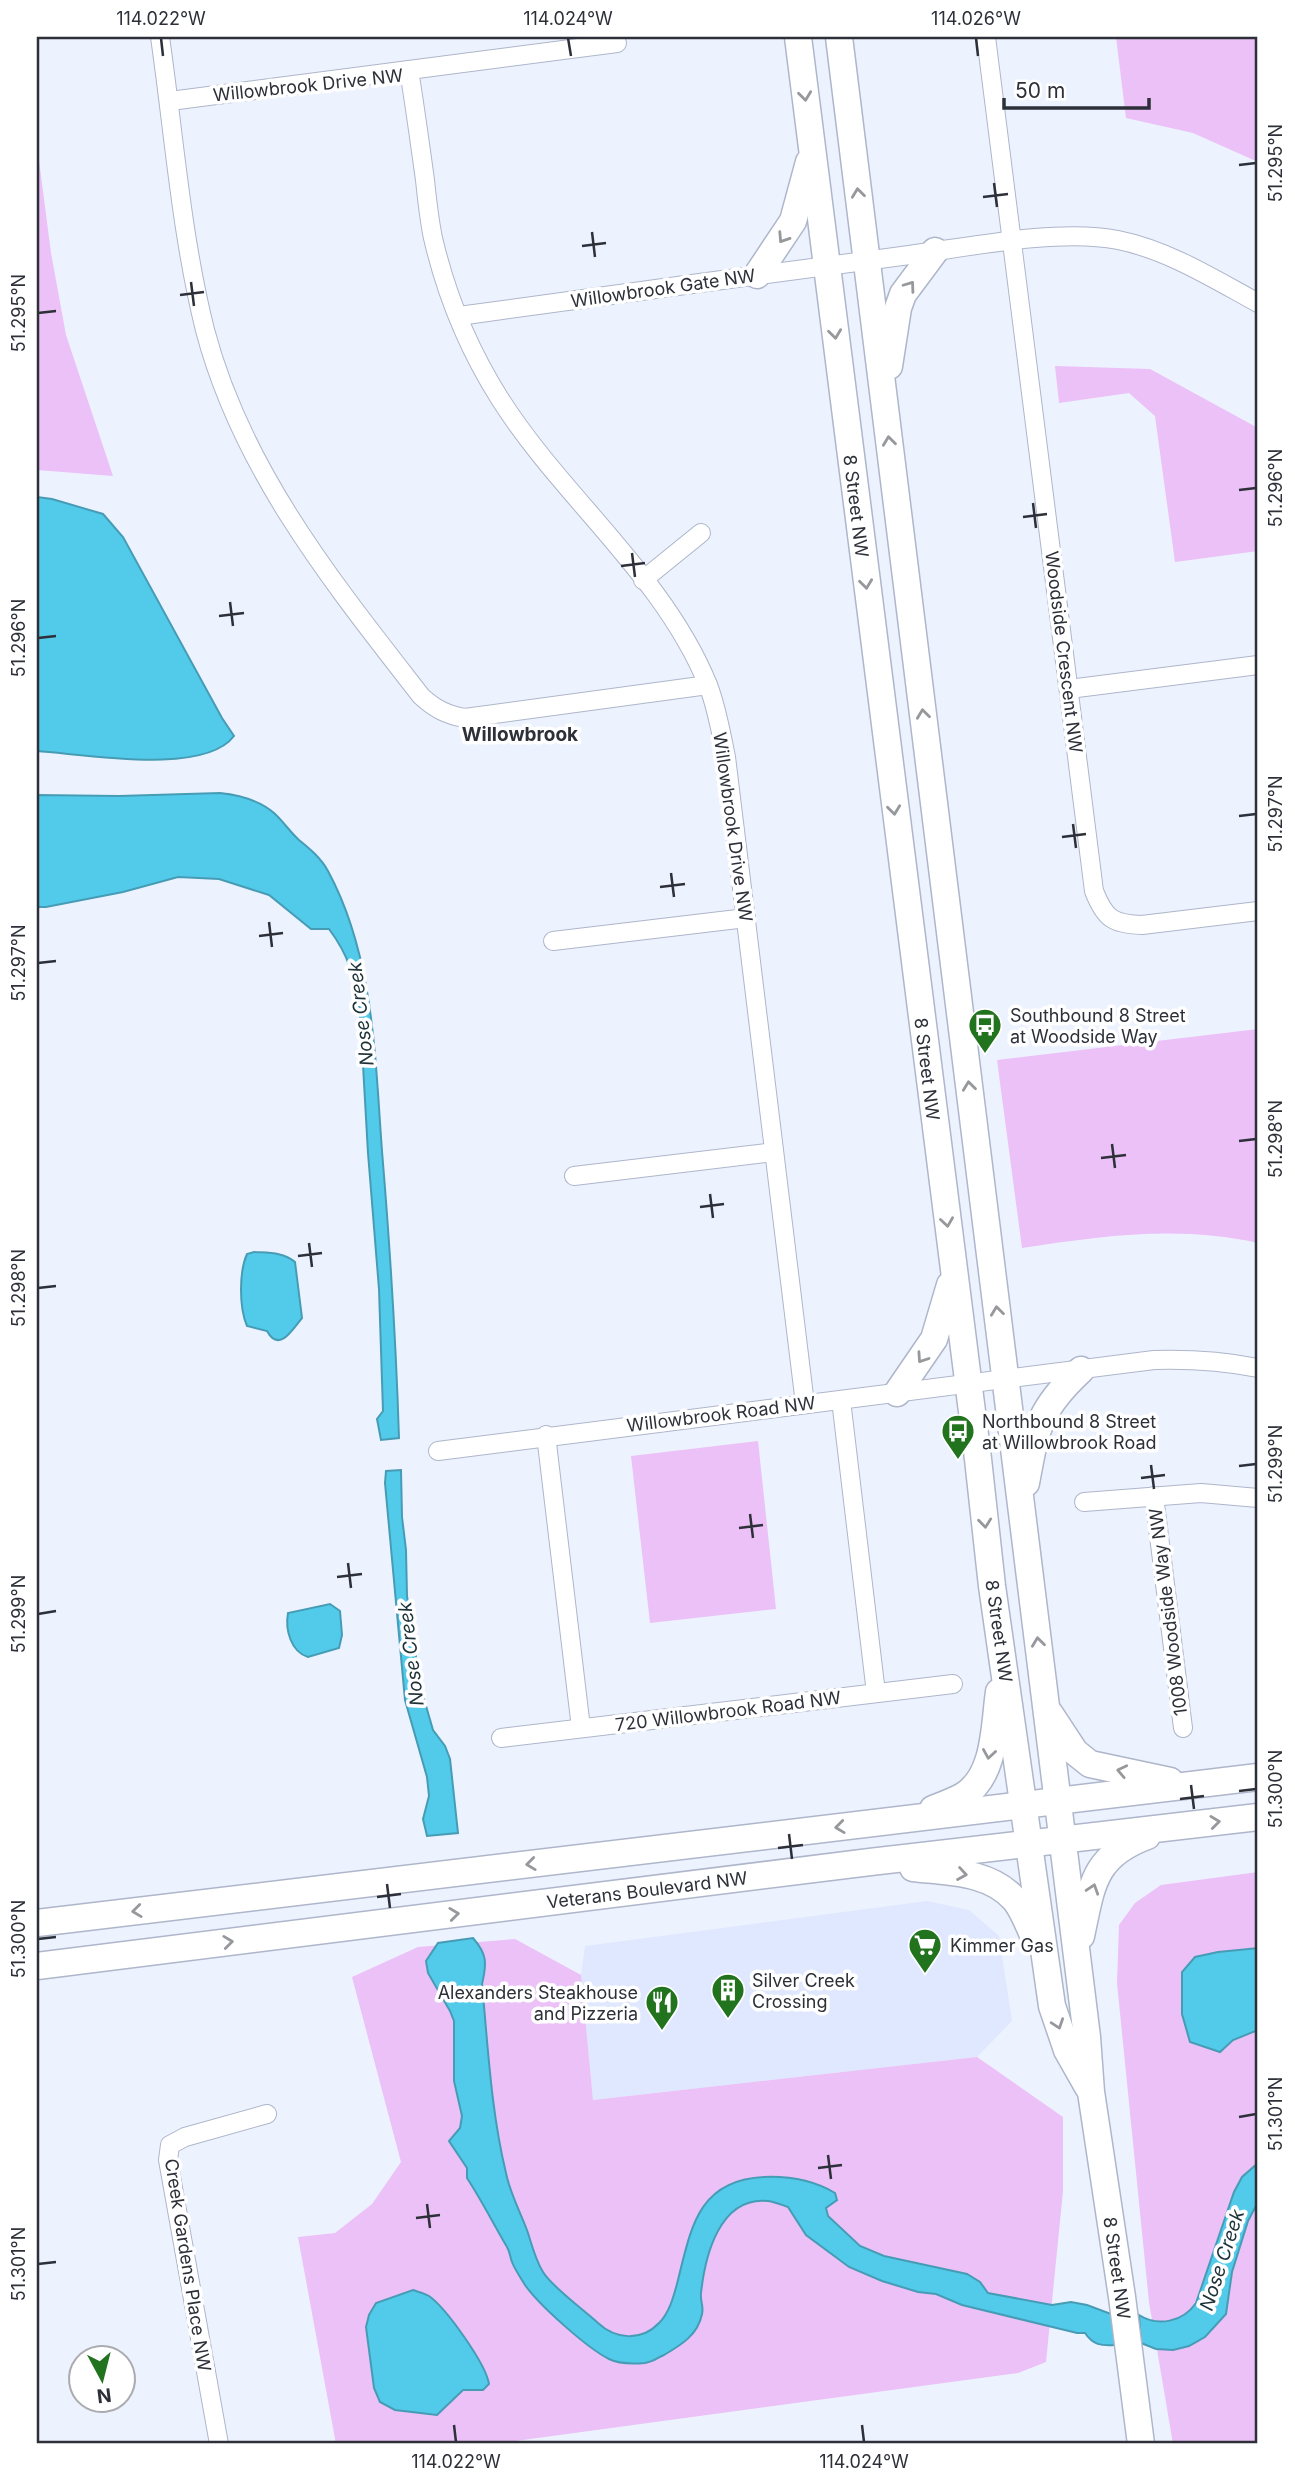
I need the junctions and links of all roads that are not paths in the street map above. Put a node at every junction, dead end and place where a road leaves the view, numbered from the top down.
1 (160, 37) edge
2 (798, 37) edge
3 (839, 37) edge
4 (986, 37) edge
5 (617, 43) dead end
6 (410, 70) junction
7 (170, 101) junction
8 (812, 150) junction
9 (1010, 242) junction
10 (935, 251) junction
11 (866, 260) junction
12 (826, 266) junction
13 (757, 275) junction
14 (1258, 303) edge
15 (459, 316) junction
16 (884, 398) junction
17 (701, 533) dead end
18 (643, 580) junction
19 (1258, 665) edge
20 (708, 685) junction
21 (1069, 689) junction
22 (1258, 911) edge
23 (746, 918) junction
24 (553, 941) dead end
25 (774, 1152) junction
26 (574, 1176) dead end
27 (953, 1273) junction
28 (1258, 1368) edge
29 (1081, 1370) junction
30 (1005, 1379) junction
31 (968, 1384) junction
32 (897, 1393) junction
33 (841, 1400) junction
34 (805, 1404) junction
35 (546, 1435) junction
36 (438, 1451) dead end
37 (1154, 1496) junction
38 (1258, 1498) edge
39 (1084, 1502) dead end
40 (1021, 1505) junction
41 (1003, 1662) junction
42 (953, 1684) dead end
43 (876, 1693) junction
44 (1047, 1710) junction
45 (581, 1728) junction
46 (1183, 1728) dead end
47 (501, 1738) dead end
48 (1258, 1777) edge
49 (1189, 1786) junction
50 (1058, 1801) junction
51 (1024, 1805) junction
52 (1258, 1817) edge
53 (908, 1819) junction
54 (1171, 1827) junction
55 (1063, 1840) junction
56 (1029, 1844) junction
57 (870, 1862) junction
58 (37, 1923) edge
59 (1077, 1955) junction
60 (1045, 1958) junction
61 (37, 1966) edge
62 (1091, 2092) junction
63 (267, 2114) dead end
64 (219, 2444) edge
65 (1141, 2444) edge

1 - 7 street
2 -> 8 main road, 8 Street NW
11 -> 3 main road, 8 Street NW
4 - 9 street, Woodside Crescent NW
5 - 6 street
6 - 7 street, Willowbrook Drive NW
6 - 15 street, Willowbrook Drive NW
7 - 20 street
8 - 12 main road, 8 Street NW
8 -> 13 main road
9 - 10 street, Willowbrook Gate NW
9 - 14 street
9 - 21 street, Woodside Crescent NW
10 - 11 street, Willowbrook Gate NW
16 -> 10 main road
11 - 12 street, Willowbrook Gate NW
11 - 16 main road, 8 Street NW
12 - 13 street, Willowbrook Gate NW
12 -> 27 main road, 8 Street NW
13 - 15 street, Willowbrook Gate NW
15 - 18 street, Willowbrook Drive NW
30 -> 16 main road, 8 Street NW
17 - 18 street
18 - 20 street, Willowbrook Drive NW
19 - 21 street
20 - 23 street, Willowbrook Drive NW
21 - 22 street, Woodside Crescent NW
23 - 24 street
23 - 25 street, Willowbrook Drive NW
25 - 26 street
25 - 34 street, Willowbrook Drive NW
27 - 31 main road, 8 Street NW
27 -> 32 main road
28 - 29 street, Willowbrook Road NW
29 - 30 street, Willowbrook Road NW
29 - 40 main road
30 - 31 street, Willowbrook Road NW
30 - 40 main road, 8 Street NW
31 - 32 street, Willowbrook Road NW
31 -> 41 main road, 8 Street NW
32 - 33 street, Willowbrook Road NW
33 - 34 street, Willowbrook Road NW
33 - 43 street
34 - 35 street, Willowbrook Road NW
35 - 36 street, Willowbrook Road NW
35 - 45 street
37 - 38 street, 1008 Woodside Way NW
37 - 39 street, 1008 Woodside Way NW
37 - 46 street, 1008 Woodside Way NW
44 -> 40 main road, 8 Street NW
41 - 51 main road, 8 Street NW
41 -> 53 main road
42 - 43 street, 720 Willowbrook Road NW
43 - 45 street, 720 Willowbrook Road NW
49 -> 44 main road
44 - 50 main road, 8 Street NW
45 - 47 street, 720 Willowbrook Road NW
48 - 49 main road
49 - 50 main road
50 - 51 main road
50 - 55 main road, 8 Street NW
51 - 53 main road
51 - 56 main road, 8 Street NW
54 -> 52 main road, Veterans Boulevard NW
53 -> 58 main road
54 - 55 main road, Veterans Boulevard NW
59 -> 54 main road
55 - 56 main road, Veterans Boulevard NW
55 - 59 main road, 8 Street NW
56 - 57 main road, Veterans Boulevard NW
56 - 60 main road, 8 Street NW
57 -> 60 main road
61 -> 57 main road, Veterans Boulevard NW
59 - 62 main road, 8 Street NW
60 -> 62 main road, 8 Street NW
62 - 65 main road, 8 Street NW
63 - 64 street, Creek Gardens Place NW

